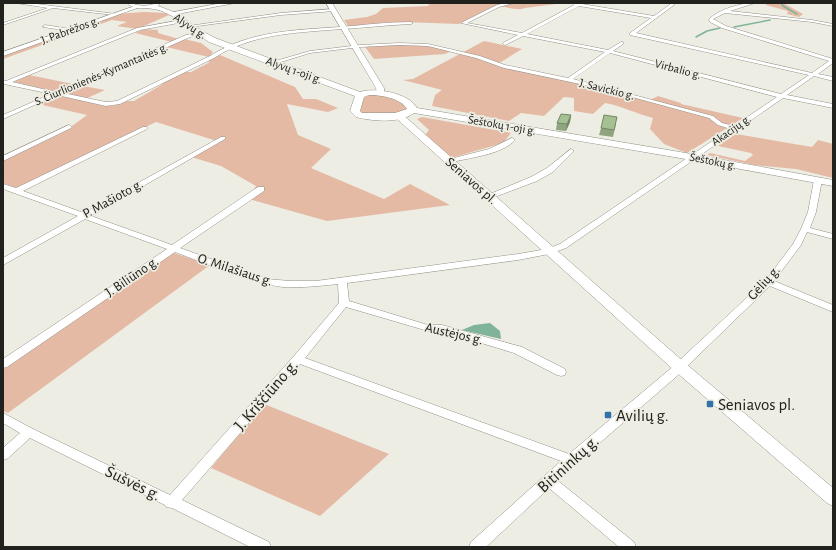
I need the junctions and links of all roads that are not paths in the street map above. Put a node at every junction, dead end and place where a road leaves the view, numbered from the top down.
1 (18, 3) edge
2 (65, 3) edge
3 (130, 3) edge
4 (232, 3) edge
5 (329, 3) edge
6 (512, 3) edge
7 (572, 3) edge
8 (753, 3) edge
9 (580, 4) edge
10 (673, 4) dead end
11 (154, 5) edge
12 (53, 7) junction
13 (137, 7) junction
14 (334, 10) junction
15 (725, 12) junction
16 (172, 13) junction
17 (114, 14) junction
18 (654, 17) junction
19 (182, 21) junction
20 (3, 23) edge
21 (411, 23) dead end
22 (833, 25) edge
23 (45, 26) dead end
24 (190, 26) junction
25 (344, 28) junction
26 (70, 30) junction
27 (200, 34) junction
28 (522, 35) junction
29 (621, 43) dead end
30 (505, 44) dead end
31 (229, 46) junction
32 (356, 47) junction
33 (607, 52) junction
34 (3, 54) edge
35 (833, 61) edge
36 (270, 63) junction
37 (811, 75) junction
38 (833, 79) edge
39 (569, 80) junction
40 (4, 83) edge
41 (381, 92) junction
42 (57, 93) junction
43 (360, 95) junction
44 (781, 96) junction
45 (833, 106) edge
46 (412, 110) junction
47 (399, 116) junction
48 (3, 117) edge
49 (69, 127) dead end
50 (145, 128) dead end
51 (734, 128) junction
52 (223, 138) dead end
53 (512, 140) dead end
54 (593, 141) joint
55 (571, 151) dead end
56 (691, 157) junction
57 (3, 159) edge
58 (448, 161) junction
59 (818, 180) junction
60 (833, 183) edge
61 (3, 186) edge
62 (261, 189) dead end
63 (17, 191) junction
64 (489, 196) junction
65 (83, 215) junction
66 (806, 229) junction
67 (833, 237) edge
68 (174, 249) junction
69 (549, 251) junction
70 (3, 262) edge
71 (342, 280) junction
72 (769, 282) junction
73 (344, 303) junction
74 (833, 309) edge
75 (298, 359) junction
76 (3, 364) edge
77 (680, 367) junction
78 (561, 372) dead end
79 (3, 417) edge
80 (29, 432) junction
81 (3, 455) edge
82 (571, 460) junction
83 (548, 481) junction
84 (833, 498) edge
85 (172, 503) junction
86 (264, 547) edge
87 (476, 547) edge
88 (629, 547) edge

1 - 12 street
2 - 12 street
3 - 13 main road
4 - 16 street
5 - 14 street
6 - 28 street, Virbalio g.
7 - 9 street
8 - 15 street, Akacijų g.
9 - 18 street
9 - 28 street
10 - 18 street
11 - 13 main road
11 - 16 main road, Alyvų g.
12 - 17 street
12 - 20 street
13 - 17 street, J. Pabrėžos g.
14 - 24 street
14 - 25 street
15 - 22 street
15 - 35 street, Akacijų g.
16 - 19 main road, Alyvų g.
17 - 26 street, J. Pabrėžos g.
18 - 37 street
19 - 24 main road, Alyvų g.
19 - 40 street
21 - 25 street
23 - 26 street
24 - 27 main road, Alyvų g.
25 - 31 street
25 - 32 street
26 - 34 street, J. Pabrėžos g.
27 - 31 main road, Alyvų g.
27 - 42 street, S. Čiurlionienės-Kymantaitės g.
28 - 30 street
28 - 33 street, Virbalio g.
29 - 33 street
31 - 36 main road, Alyvų 1-oji g.
31 - 42 street
32 - 36 street, J. Savickio g.
32 - 39 street, J. Savickio g.
32 - 41 street
33 - 39 street
33 - 44 street, Virbalio g.
35 - 37 street, Akacijų g.
36 - 43 main road, Alyvų 1-oji g.
37 - 38 street
37 - 44 street, Akacijų g.
39 - 51 street, J. Savickio g.
40 - 42 street
41 - 43 main road
41 - 46 main road
42 - 48 street, S. Čiurlionienės-Kymantaitės g.
43 - 47 main road
44 - 45 street, Virbalio g.
44 - 51 street, Akacijų g.
46 - 47 main road
46 - 54 main road, Šeštokų 1-oji g.
47 - 58 street, Seniavos pl.
49 - 57 street
50 - 63 street
51 - 56 street, Akacijų g.
52 - 65 street, P. Mašioto g.
53 - 58 street
54 - 56 main road, Šeštokų g.
55 - 64 street
56 - 59 main road, Šeštokų g.
56 - 69 street, Akacijų g.
58 - 64 street, Seniavos pl.
59 - 60 main road, Šeštokų g.
59 - 66 street, Gėlių g.
61 - 63 street, O. Milašiaus g.
62 - 68 street, J. Biliūno g.
63 - 65 street, O. Milašiaus g.
64 - 69 street, Seniavos pl.
65 - 68 street, O. Milašiaus g.
65 - 70 street, P. Mašioto g.
66 - 67 street
66 - 72 street, Gėlių g.
68 - 71 street, O. Milašiaus g.
68 - 76 street, J. Biliūno g.
69 - 71 street, O. Milašiaus g.
69 - 77 street, Seniavos pl.
71 - 73 street
72 - 74 street
72 - 77 street, Gėlių g.
73 - 75 street, J. Kriščiūno g.
73 - 78 street, Austėjos g.
75 - 82 street
75 - 85 street, J. Kriščiūno g.
77 - 82 street, Bitininkų g.
77 - 84 street, Seniavos pl.
79 - 80 street, Šušvės g.
80 - 81 street
80 - 85 street, Šušvės g.
82 - 83 street, Bitininkų g.
83 - 87 street, Bitininkų g.
83 - 88 street
85 - 86 street, Šušvės g.

